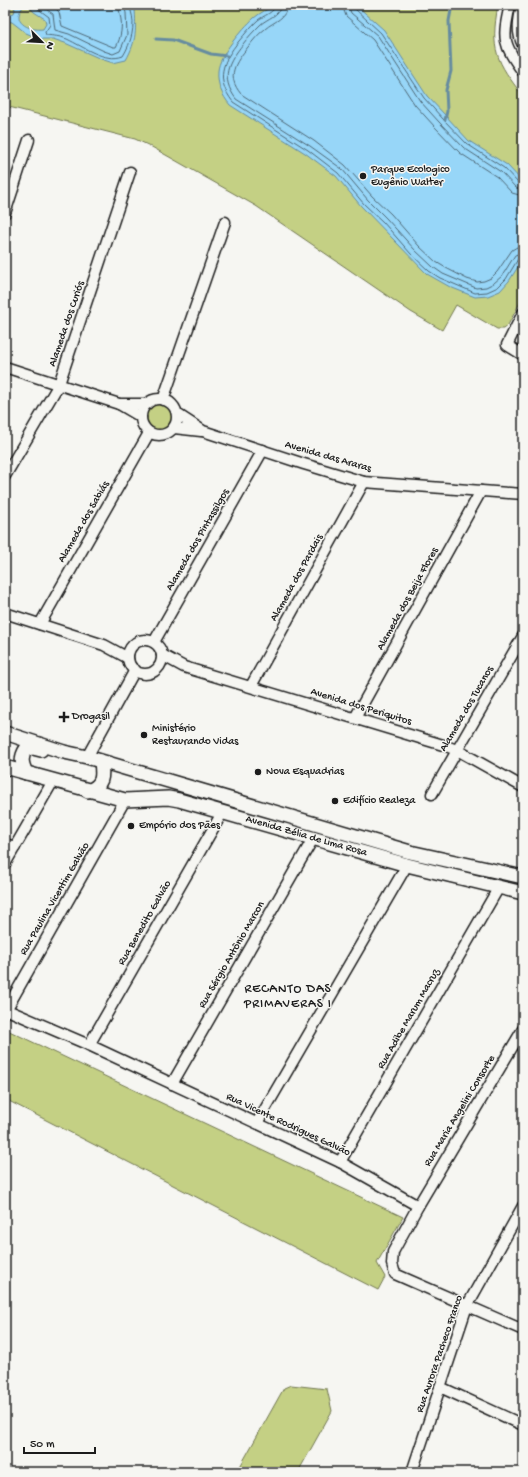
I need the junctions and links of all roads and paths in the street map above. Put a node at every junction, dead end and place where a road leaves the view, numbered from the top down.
1 (510, 5) edge
2 (522, 5) edge
3 (521, 31) edge
4 (523, 45) edge
5 (523, 72) edge
6 (29, 140) dead end
7 (130, 172) dead end
8 (5, 213) edge
9 (225, 222) dead end
10 (523, 313) edge
11 (522, 351) edge
12 (5, 367) edge
13 (59, 384) junction
14 (163, 400) junction
15 (119, 404) junction
16 (147, 404) junction
17 (177, 414) junction
18 (141, 417) junction
19 (174, 428) junction
20 (203, 431) junction
21 (149, 433) junction
22 (263, 450) junction
23 (5, 476) edge
24 (364, 482) junction
25 (481, 491) junction
26 (523, 494) edge
27 (5, 614) edge
28 (40, 624) junction
29 (523, 636) edge
30 (154, 642) junction
31 (104, 644) junction
32 (132, 646) junction
33 (162, 655) junction
34 (128, 658) junction
35 (184, 667) junction
36 (158, 668) junction
37 (135, 670) junction
38 (251, 686) junction
39 (355, 718) junction
40 (5, 733) edge
41 (457, 750) junction
42 (64, 752) junction
43 (87, 757) junction
44 (101, 762) junction
45 (5, 767) edge
46 (26, 773) junction
47 (53, 781) junction
48 (523, 787) edge
49 (88, 791) junction
50 (432, 794) dead end
51 (125, 800) junction
52 (222, 813) junction
53 (314, 837) junction
54 (5, 844) edge
55 (15, 847) junction
56 (5, 864) edge
57 (407, 865) junction
58 (523, 877) edge
59 (499, 887) junction
60 (523, 893) edge
61 (6, 1010) edge
62 (523, 1029) edge
63 (89, 1046) junction
64 (172, 1084) junction
65 (256, 1123) junction
66 (340, 1162) junction
67 (418, 1206) junction
68 (523, 1206) edge
69 (467, 1306) junction
70 (523, 1330) edge
71 (440, 1387) junction
72 (523, 1425) edge
73 (412, 1472) edge

1 - 5 street
2 - 3 street
3 - 4 street
6 - 8 street
7 - 13 street, Alameda dos Curiós
9 - 14 street
10 - 11 street
12 - 13 street
13 - 15 street
13 - 23 street, Alameda dos Curiós
14 - 16 street
14 - 17 street
15 - 16 street
15 - 18 street
16 - 18 street
17 - 19 street
17 - 20 street
18 - 21 street
19 - 20 street
19 - 21 street
20 - 22 street, Avenida das Araras
21 - 28 street, Alameda dos Sabiás
22 - 24 street, Avenida das Araras
22 - 30 street, Alameda dos Pintassilgos
24 - 25 street, Avenida das Araras
24 - 38 street, Alameda dos Pardais
25 - 26 street, Avenida das Araras
25 - 39 street, Alameda dos Beija Flores
27 - 28 street
28 - 31 street
29 - 41 street, Alameda dos Tucanos
30 - 32 street
30 - 33 street
31 - 32 street
31 - 34 street
32 - 34 street
33 - 35 street
33 - 36 street
34 - 37 street
35 - 36 street
35 - 38 street, Avenida dos Periquitos
36 - 37 street
37 - 43 street
38 - 39 street, Avenida dos Periquitos
39 - 41 street, Avenida dos Periquitos
40 - 42 main road, Avenida Zélia de Lima Rosa
41 - 48 street, Avenida dos Periquitos
41 - 50 street, Alameda dos Tucanos
42 - 43 main road, Avenida Zélia de Lima Rosa
42 - 46 main road, Avenida Zélia de Lima Rosa
43 - 44 main road, Avenida Zélia de Lima Rosa
44 - 49 main road
44 - 58 main road, Avenida Zélia de Lima Rosa
45 - 46 main road, Avenida Zélia de Lima Rosa
46 - 47 main road, Avenida Zélia de Lima Rosa
47 - 49 main road, Avenida Zélia de Lima Rosa
47 - 55 street
49 - 51 main road, Avenida Zélia de Lima Rosa
51 - 52 main road, Avenida Zélia de Lima Rosa
51 - 61 street, Rua Paulina Vicentim Galvão
52 - 53 main road, Avenida Zélia de Lima Rosa
52 - 63 street, Rua Benedito Galvão
53 - 57 main road, Avenida Zélia de Lima Rosa
53 - 64 street, Rua Sérgio Antônio Marcon
54 - 55 street
55 - 56 street
57 - 59 main road, Avenida Zélia de Lima Rosa
57 - 65 street
59 - 60 main road, Avenida Zélia de Lima Rosa
59 - 66 street, Rua Adibe Marum Macruz
61 - 63 street, Rua Vicente Rodrigues Galvão
62 - 67 street, Rua Maria Angelini Consorte
63 - 64 street, Rua Vicente Rodrigues Galvão
64 - 65 street, Rua Vicente Rodrigues Galvão
65 - 66 street, Rua Vicente Rodrigues Galvão
66 - 67 street, Rua Vicente Rodrigues Galvão
67 - 69 street
68 - 69 street, Rua Aurora Pacheco Franco
69 - 70 street
69 - 71 street, Rua Aurora Pacheco Franco
71 - 72 street
71 - 73 street, Rua Aurora Pacheco Franco

